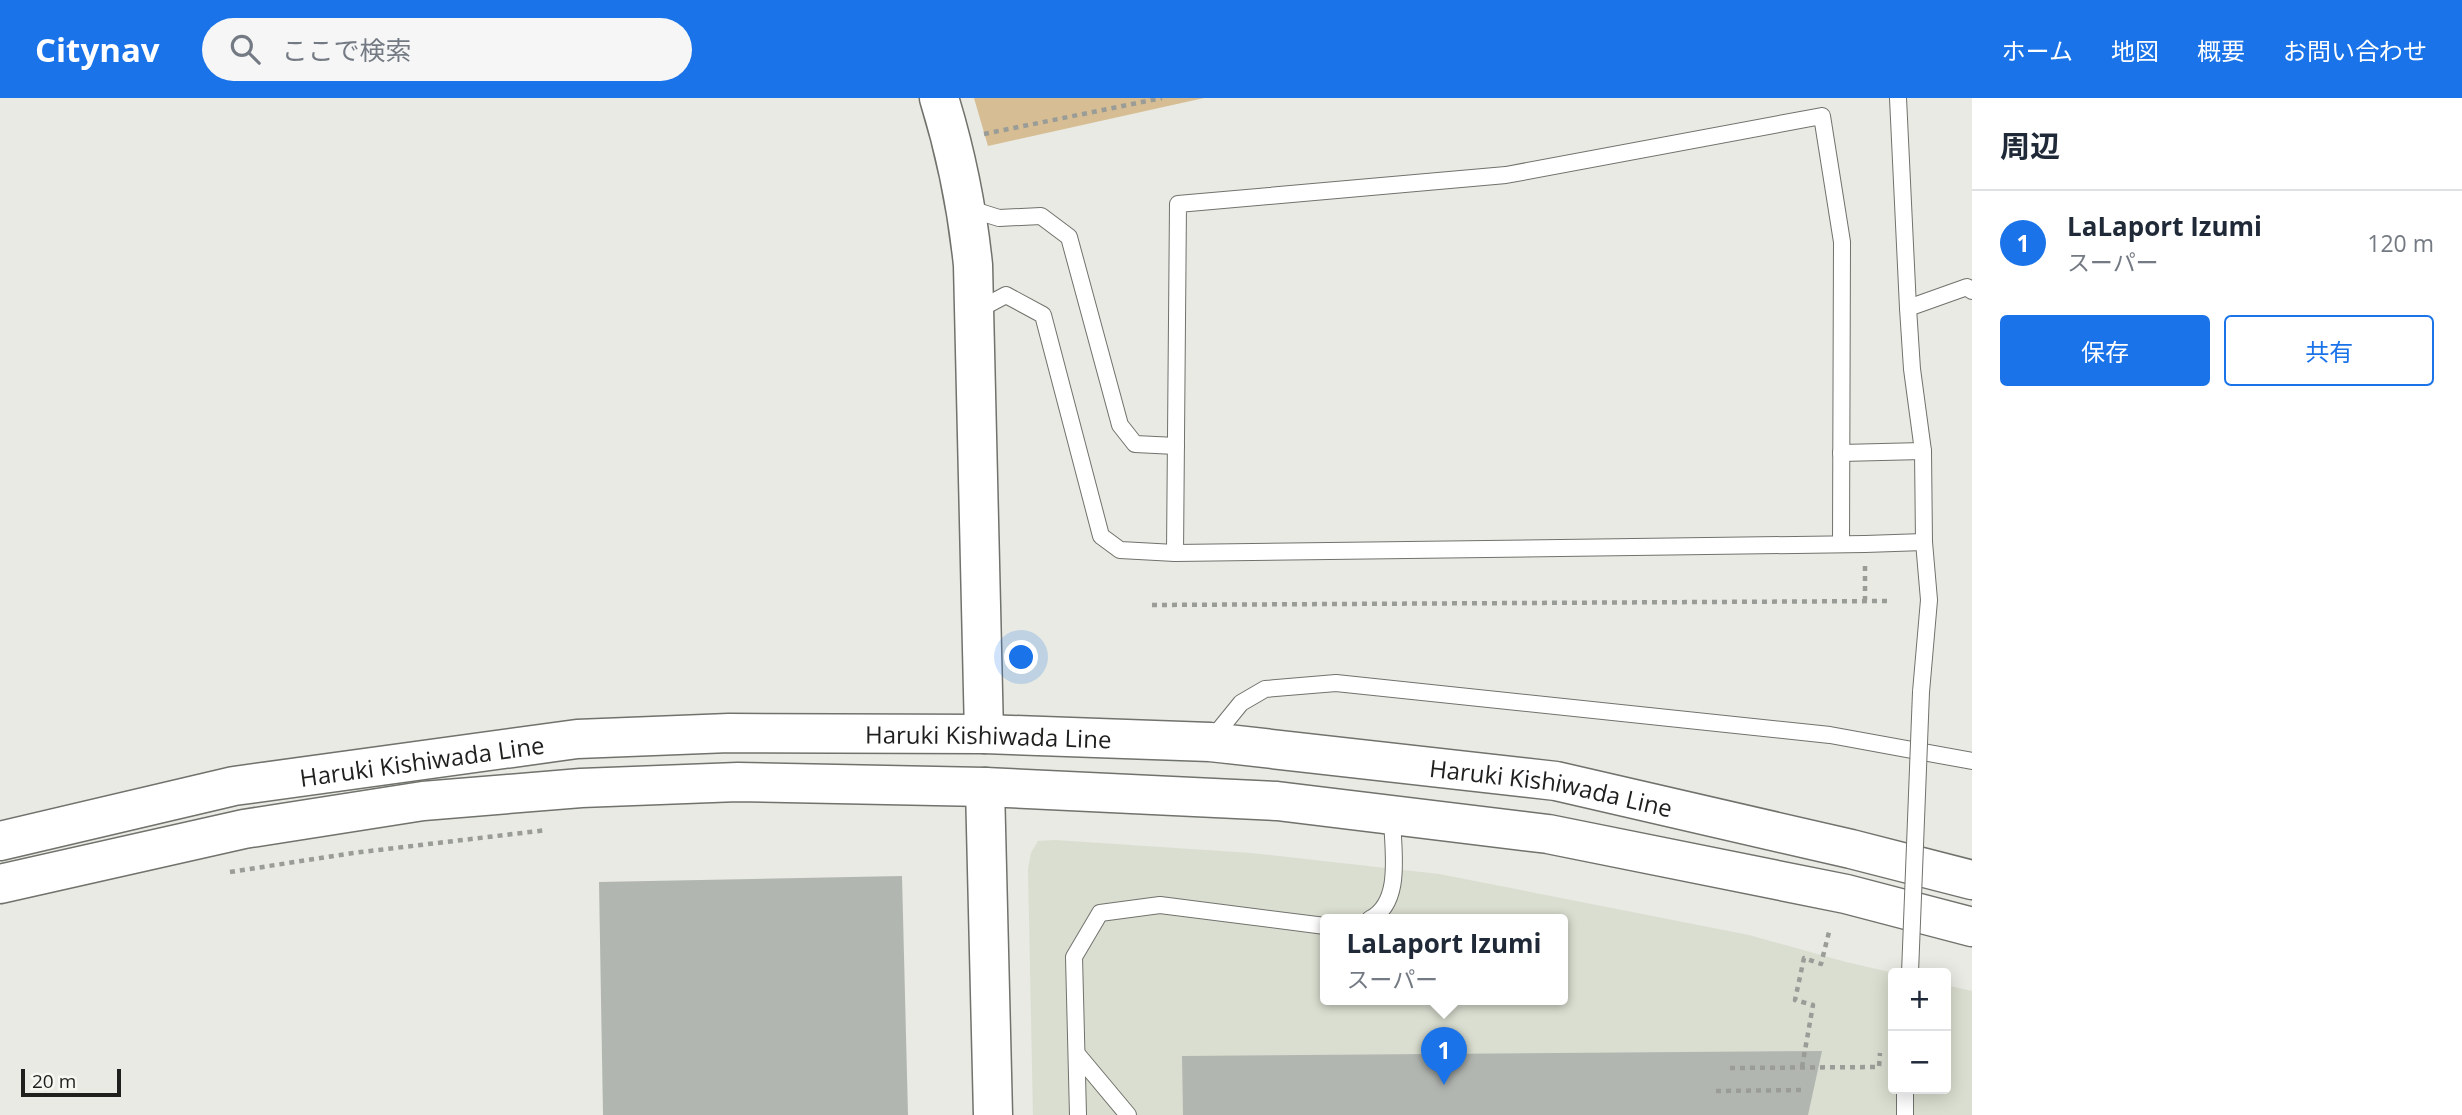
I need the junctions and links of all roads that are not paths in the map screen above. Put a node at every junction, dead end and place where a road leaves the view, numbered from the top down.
1 (939, 98) edge
2 (1898, 98) edge
3 (967, 208) junction
4 (1972, 291) edge
5 (1908, 307) junction
6 (974, 313) junction
7 (1176, 446) junction
8 (1923, 452) junction
9 (1841, 453) junction
10 (1924, 542) junction
11 (1840, 544) junction
12 (1175, 553) junction
13 (984, 734) junction
14 (1210, 742) junction
15 (1972, 761) edge
16 (985, 787) junction
17 (1392, 815) junction
18 (0, 841) edge
19 (1972, 880) edge
20 (0, 884) edge
21 (1380, 914) edge
22 (1320, 925) edge
23 (1972, 928) edge
24 (1910, 968) edge
25 (1077, 1055) junction
26 (1905, 1094) edge
27 (993, 1115) edge
28 (1078, 1115) edge
29 (1128, 1115) edge
30 (1905, 1115) edge

1 - 3 main road
2 - 5 lane
3 - 6 main road
3 - 7 lane
4 - 5 lane
5 - 8 lane
6 - 12 lane
6 - 13 main road
7 - 9 lane
7 - 12 lane
8 - 9 lane
8 - 10 lane
9 - 11 lane
10 - 11 lane
10 - 24 lane, bridge
11 - 12 lane
13 - 14 main road, Haruki Kishiwada Line
13 - 18 main road, Haruki Kishiwada Line
14 - 15 lane
14 - 19 main road, Haruki Kishiwada Line
16 - 17 main road, Haruki Kishiwada Line
16 - 20 main road, Haruki Kishiwada Line
16 - 27 main road
17 - 21 lane
17 - 23 main road, Haruki Kishiwada Line
22 - 25 lane
25 - 28 lane
25 - 29 lane
26 - 30 lane

